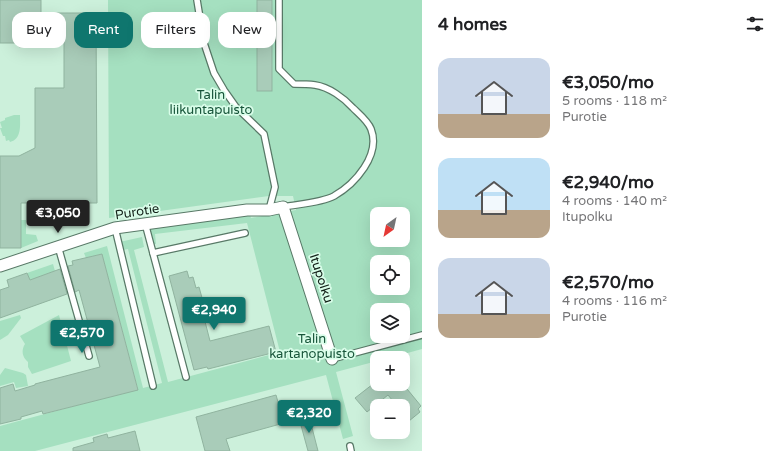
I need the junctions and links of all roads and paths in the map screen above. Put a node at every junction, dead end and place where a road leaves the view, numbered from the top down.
1 (197, 0) edge
2 (279, 0) edge
3 (283, 207) junction
4 (269, 210) junction
5 (145, 223) junction
6 (114, 228) junction
7 (246, 233) dead end
8 (58, 246) junction
9 (153, 253) junction
10 (0, 266) edge
11 (422, 335) edge
12 (89, 356) dead end
13 (332, 358) joint
14 (186, 377) dead end
15 (153, 386) dead end

1 - 4 lane
2 - 3 lane
3 - 4 street, Purotie
3 - 13 street, Itupolku
4 - 5 street, Purotie
5 - 6 street, Purotie
5 - 9 lane
6 - 8 street, Purotie
6 - 15 lane
7 - 9 lane
8 - 10 street, Purotie
8 - 12 lane
9 - 14 lane
11 - 13 lane

